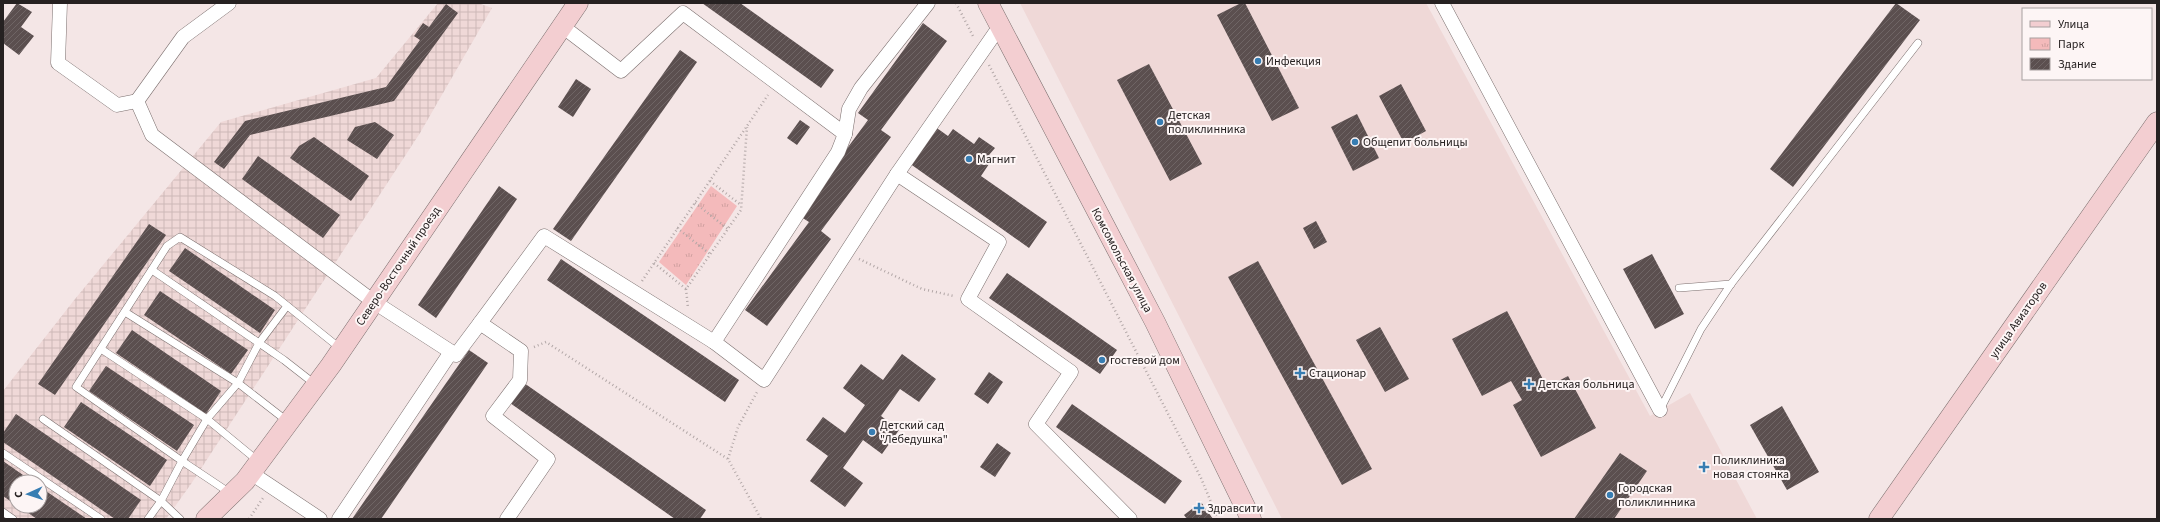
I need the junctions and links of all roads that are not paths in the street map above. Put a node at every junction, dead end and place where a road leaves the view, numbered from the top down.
1 (60, 3) edge
2 (229, 3) edge
3 (578, 3) edge
4 (928, 3) edge
5 (988, 3) edge
6 (1442, 3) edge
7 (562, 26) junction
8 (1000, 26) junction
9 (1918, 43) dead end
10 (137, 101) junction
11 (2157, 122) edge
12 (845, 134) junction
13 (897, 174) junction
14 (152, 270) junction
15 (1731, 284) junction
16 (1679, 288) dead end
17 (374, 302) junction
18 (287, 306) junction
19 (125, 312) junction
20 (480, 323) junction
21 (259, 342) junction
22 (714, 342) junction
23 (100, 349) junction
24 (342, 350) junction
25 (451, 352) junction
26 (238, 383) junction
27 (316, 385) junction
28 (1660, 410) joint
29 (43, 419) dead end
30 (207, 419) junction
31 (288, 422) junction
32 (3, 453) edge
33 (182, 461) junction
34 (255, 467) junction
35 (232, 495) junction
36 (161, 501) junction
37 (3, 512) edge
38 (13, 519) edge
39 (101, 519) edge
40 (148, 519) edge
41 (180, 519) edge
42 (206, 519) edge
43 (320, 519) edge
44 (339, 519) edge
45 (507, 519) edge
46 (1130, 519) edge
47 (1251, 519) edge
48 (1879, 519) edge

1 - 10 street
2 - 10 street
3 - 7 street, Северо-Восточный проезд
4 - 12 street
5 - 8 street, Комсомольская улица
6 - 28 street
7 - 12 street
7 - 17 street, Северо-Восточный проезд
8 - 13 street
8 - 47 street, Комсомольская улица
9 - 15 lane
10 - 17 street
11 - 48 street, улица Авиаторов
12 - 22 street
13 - 22 street
13 - 46 street
14 - 18 lane
14 - 19 lane
14 - 21 lane
15 - 16 lane
15 - 28 lane
17 - 24 street, Северо-Восточный проезд
17 - 25 street
18 - 21 lane
18 - 24 lane
19 - 23 lane
19 - 26 lane
20 - 22 street
20 - 25 street
20 - 45 street
21 - 26 lane
21 - 27 lane
23 - 30 lane
23 - 33 lane
24 - 27 street, Северо-Восточный проезд
25 - 44 street
26 - 30 lane
26 - 31 lane
27 - 31 street, Северо-Восточный проезд
29 - 36 lane
30 - 33 lane
30 - 34 lane
31 - 34 street, Северо-Восточный проезд
32 - 39 lane
33 - 35 lane
33 - 36 lane
34 - 35 street, Северо-Восточный проезд
34 - 43 street
35 - 42 street, Северо-Восточный проезд
36 - 40 lane
36 - 41 lane
37 - 38 lane

